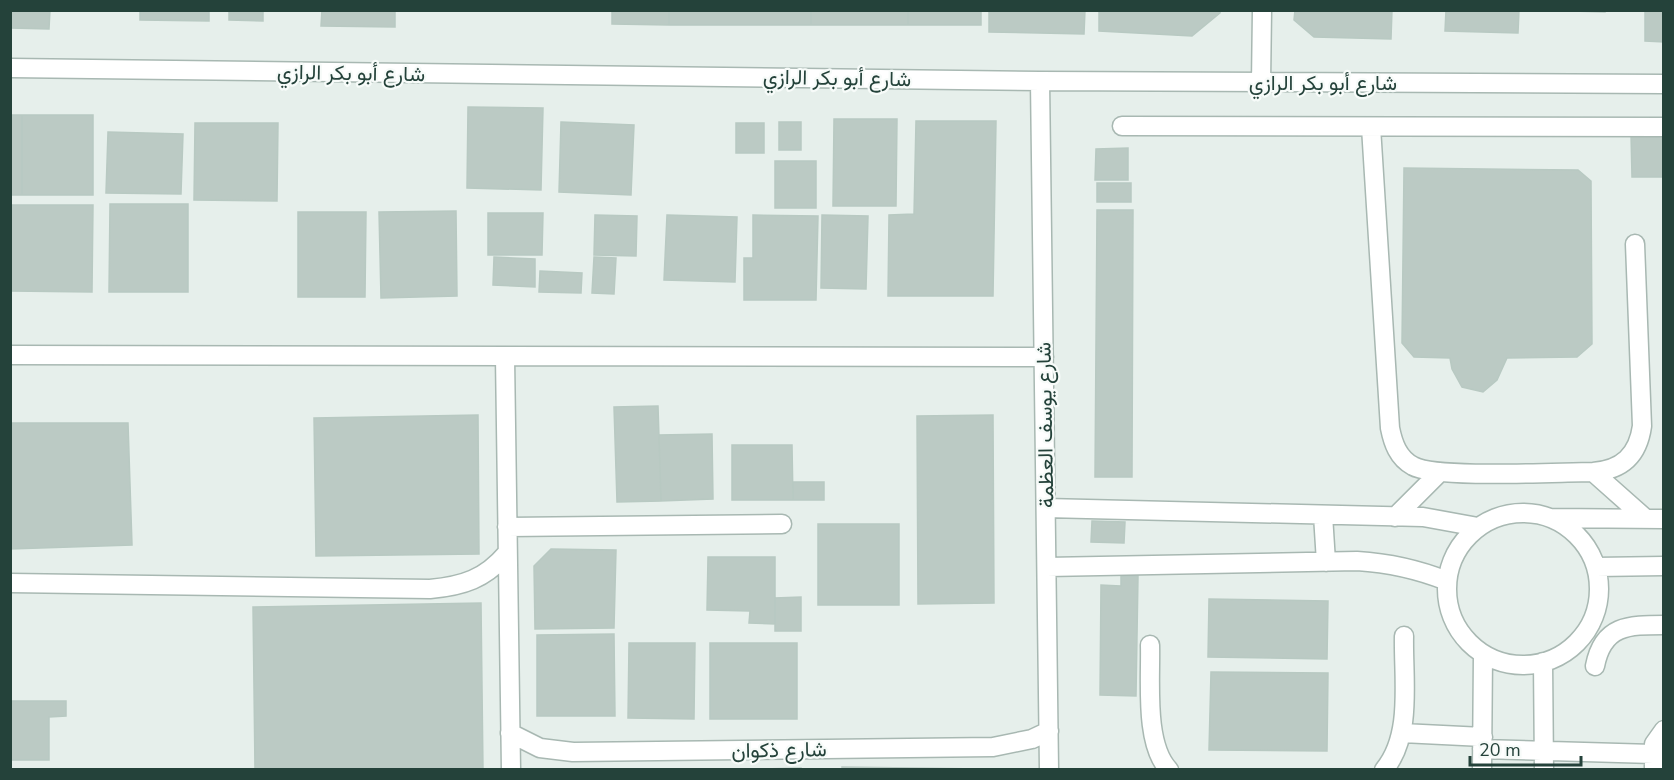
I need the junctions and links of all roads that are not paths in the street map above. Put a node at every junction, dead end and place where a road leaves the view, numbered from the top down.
1 (1262, 10) edge
2 (10, 68) edge
3 (1040, 81) junction
4 (1261, 83) junction
5 (1664, 84) edge
6 (1122, 126) dead end
7 (1371, 127) junction
8 (1664, 127) edge
9 (1635, 244) dead end
10 (10, 355) edge
11 (505, 357) junction
12 (1044, 357) junction
13 (1440, 472) junction
14 (1593, 472) junction
15 (1046, 508) junction
16 (1323, 515) junction
17 (1395, 516) junction
18 (1550, 518) junction
19 (1655, 519) edge
20 (782, 524) dead end
21 (507, 527) junction
22 (1478, 527) junction
23 (507, 554) junction
24 (1326, 562) junction
25 (1664, 566) edge
26 (1047, 567) junction
27 (1596, 567) junction
28 (1447, 582) junction
29 (10, 583) edge
30 (1664, 625) edge
31 (1404, 636) dead end
32 (1150, 645) dead end
33 (1484, 654) junction
34 (1543, 662) junction
35 (1595, 666) dead end
36 (1664, 730) edge
37 (1049, 731) junction
38 (510, 733) junction
39 (1402, 733) junction
40 (1483, 743) junction
41 (1543, 750) junction
42 (1653, 762) edge
43 (511, 770) edge
44 (1049, 770) edge
45 (1169, 770) edge
46 (1384, 770) edge
47 (1482, 770) edge
48 (1544, 770) edge

1 - 4 street
2 - 3 street, شارع أبو بكر الرازي
3 - 4 street, شارع أبو بكر الرازي
3 - 12 street, شارع يوسف العظمة
4 - 5 street, شارع أبو بكر الرازي
6 - 7 street
7 - 8 street
7 - 13 street
9 - 14 street
10 - 11 street
11 - 12 street
11 - 21 street
12 - 15 street, شارع يوسف العظمة
13 - 14 street
13 - 17 street
14 - 19 street
15 - 16 street
15 - 26 street, شارع يوسف العظمة
16 - 17 street
16 - 24 street
17 - 22 street
18 - 19 street
18 - 22 street
18 - 27 street
20 - 21 street
21 - 23 street
22 - 28 street
23 - 29 street
23 - 38 street
24 - 26 street
24 - 28 street
25 - 27 street
26 - 37 street, شارع يوسف العظمة
27 - 34 street
28 - 33 street
30 - 35 street
31 - 39 street
32 - 45 street
33 - 34 street
33 - 40 street
34 - 41 street
36 - 42 street
37 - 38 street, شارع ذكوان
37 - 44 street, شارع يوسف العظمة
38 - 43 street
39 - 40 street
39 - 46 street
40 - 41 street
40 - 47 street
41 - 42 street
41 - 48 street

